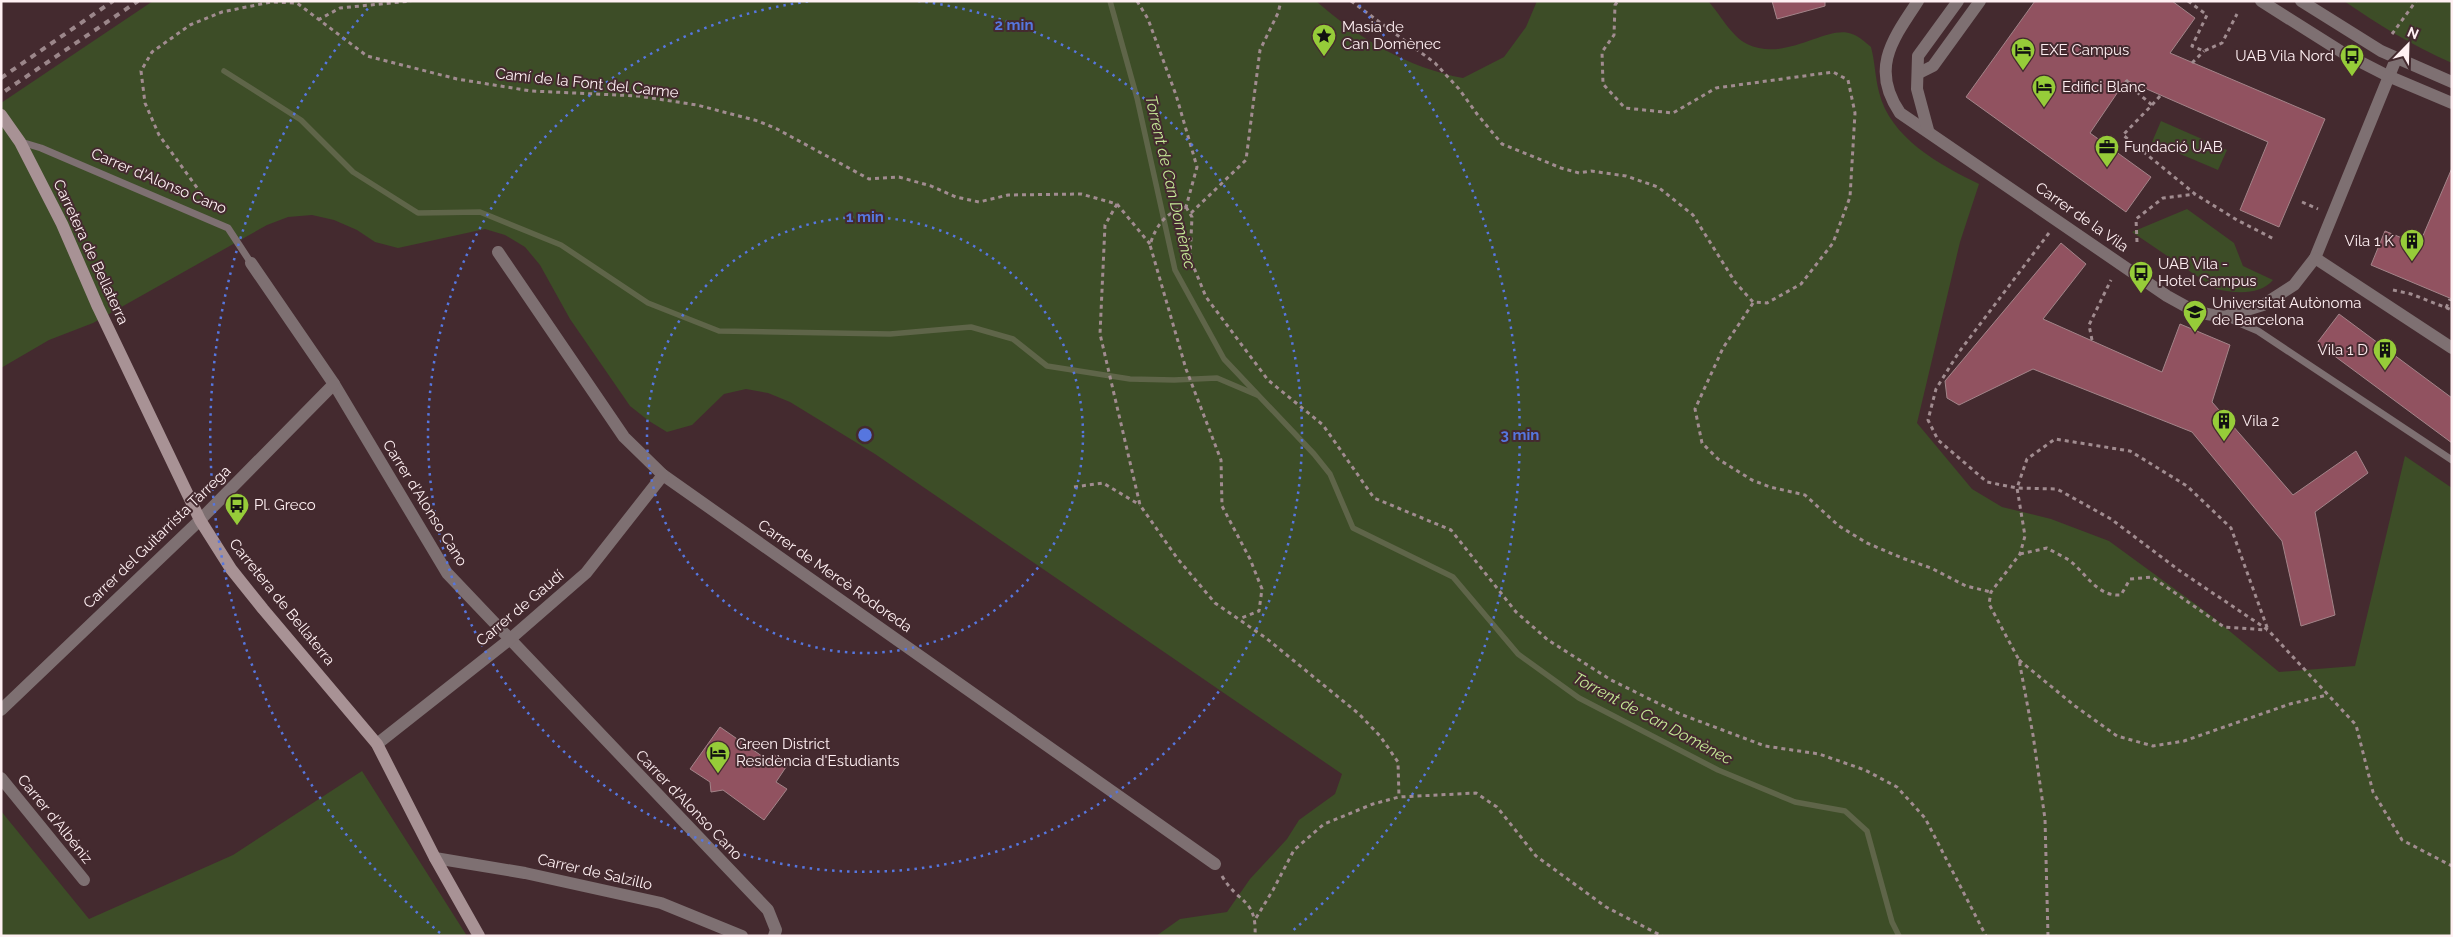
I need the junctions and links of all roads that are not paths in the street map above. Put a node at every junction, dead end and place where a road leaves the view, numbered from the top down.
1 (1918, 1) edge
2 (1958, 1) edge
3 (1980, 1) edge
4 (2261, 1) edge
5 (2300, 1) edge
6 (2396, 58) junction
7 (1919, 73) junction
8 (2388, 76) junction
9 (2452, 82) edge
10 (2452, 103) edge
11 (2, 116) edge
12 (1928, 130) junction
13 (20, 142) junction
14 (498, 252) dead end
15 (2315, 258) junction
16 (251, 263) joint
17 (2224, 317) junction
18 (2452, 348) edge
19 (334, 384) junction
20 (2452, 460) edge
21 (663, 475) junction
22 (200, 520) junction
23 (509, 640) junction
24 (1, 710) edge
25 (377, 744) junction
26 (1, 778) edge
27 (436, 858) junction
28 (1216, 864) road end
29 (84, 880) dead end
30 (479, 936) edge
31 (742, 936) edge
32 (774, 936) edge

1 - 12 street, Carrer de la Vila
2 - 7 street
3 - 7 street
4 - 8 street
5 - 6 street
6 - 8 street, Carrer de la Vila
6 - 9 street
7 - 12 street
8 - 10 street
8 - 15 street, Carrer de la Vila
11 - 13 street, Carretera de Bellaterra
12 - 17 street, Carrer de la Vila
13 - 16 lane, Carrer d'Alonso Cano
13 - 22 street, Carretera de Bellaterra
14 - 21 street, Carrer de Mercè Rodoreda
15 - 17 street, Carrer de la Vila
15 - 18 street
16 - 19 street, Carrer d'Alonso Cano
17 - 20 lane, Carrer de la Vila
19 - 22 street, Carrer del Guitarrista Tàrrega
19 - 23 street, Carrer d'Alonso Cano
21 - 23 street, Carrer de Gaudí
21 - 28 street, Carrer de Mercè Rodoreda
22 - 24 street, Carrer del Guitarrista Tàrrega
22 - 25 street, Carretera de Bellaterra
23 - 25 street, Carrer de Gaudí
23 - 32 street, Carrer d'Alonso Cano
25 - 27 street, Carretera de Bellaterra
26 - 29 street, Carrer d'Albéniz
27 - 30 street, Carretera de Bellaterra
27 - 31 street, Carrer de Salzillo

